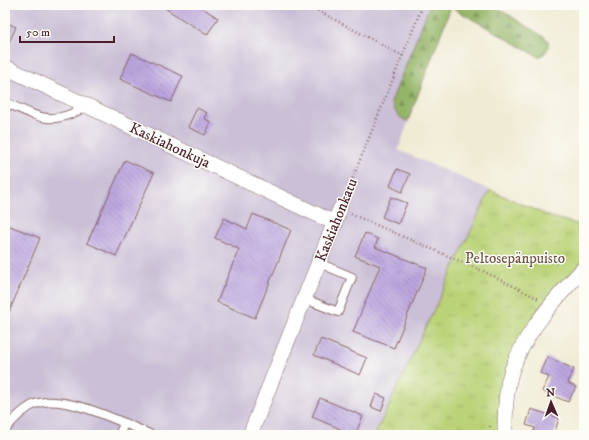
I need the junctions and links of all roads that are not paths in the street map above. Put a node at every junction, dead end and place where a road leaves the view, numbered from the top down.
1 (5, 68) edge
2 (5, 102) edge
3 (87, 106) junction
4 (340, 209) road end
5 (335, 224) junction
6 (319, 263) junction
7 (584, 268) edge
8 (305, 299) junction
9 (124, 424) junction
10 (5, 430) edge
11 (119, 435) edge
12 (152, 435) edge
13 (250, 435) edge
14 (505, 435) edge

1 - 3 street, Kaskiahonkuja
2 - 3 lane
3 - 5 street, Kaskiahonkuja
4 - 5 street, Kaskiahonkatu
5 - 6 street, Kaskiahonkatu
6 - 8 street, Kaskiahonkatu
6 - 8 lane
7 - 14 street
8 - 13 street, Kaskiahonkatu
9 - 10 lane
9 - 11 lane
9 - 12 lane

